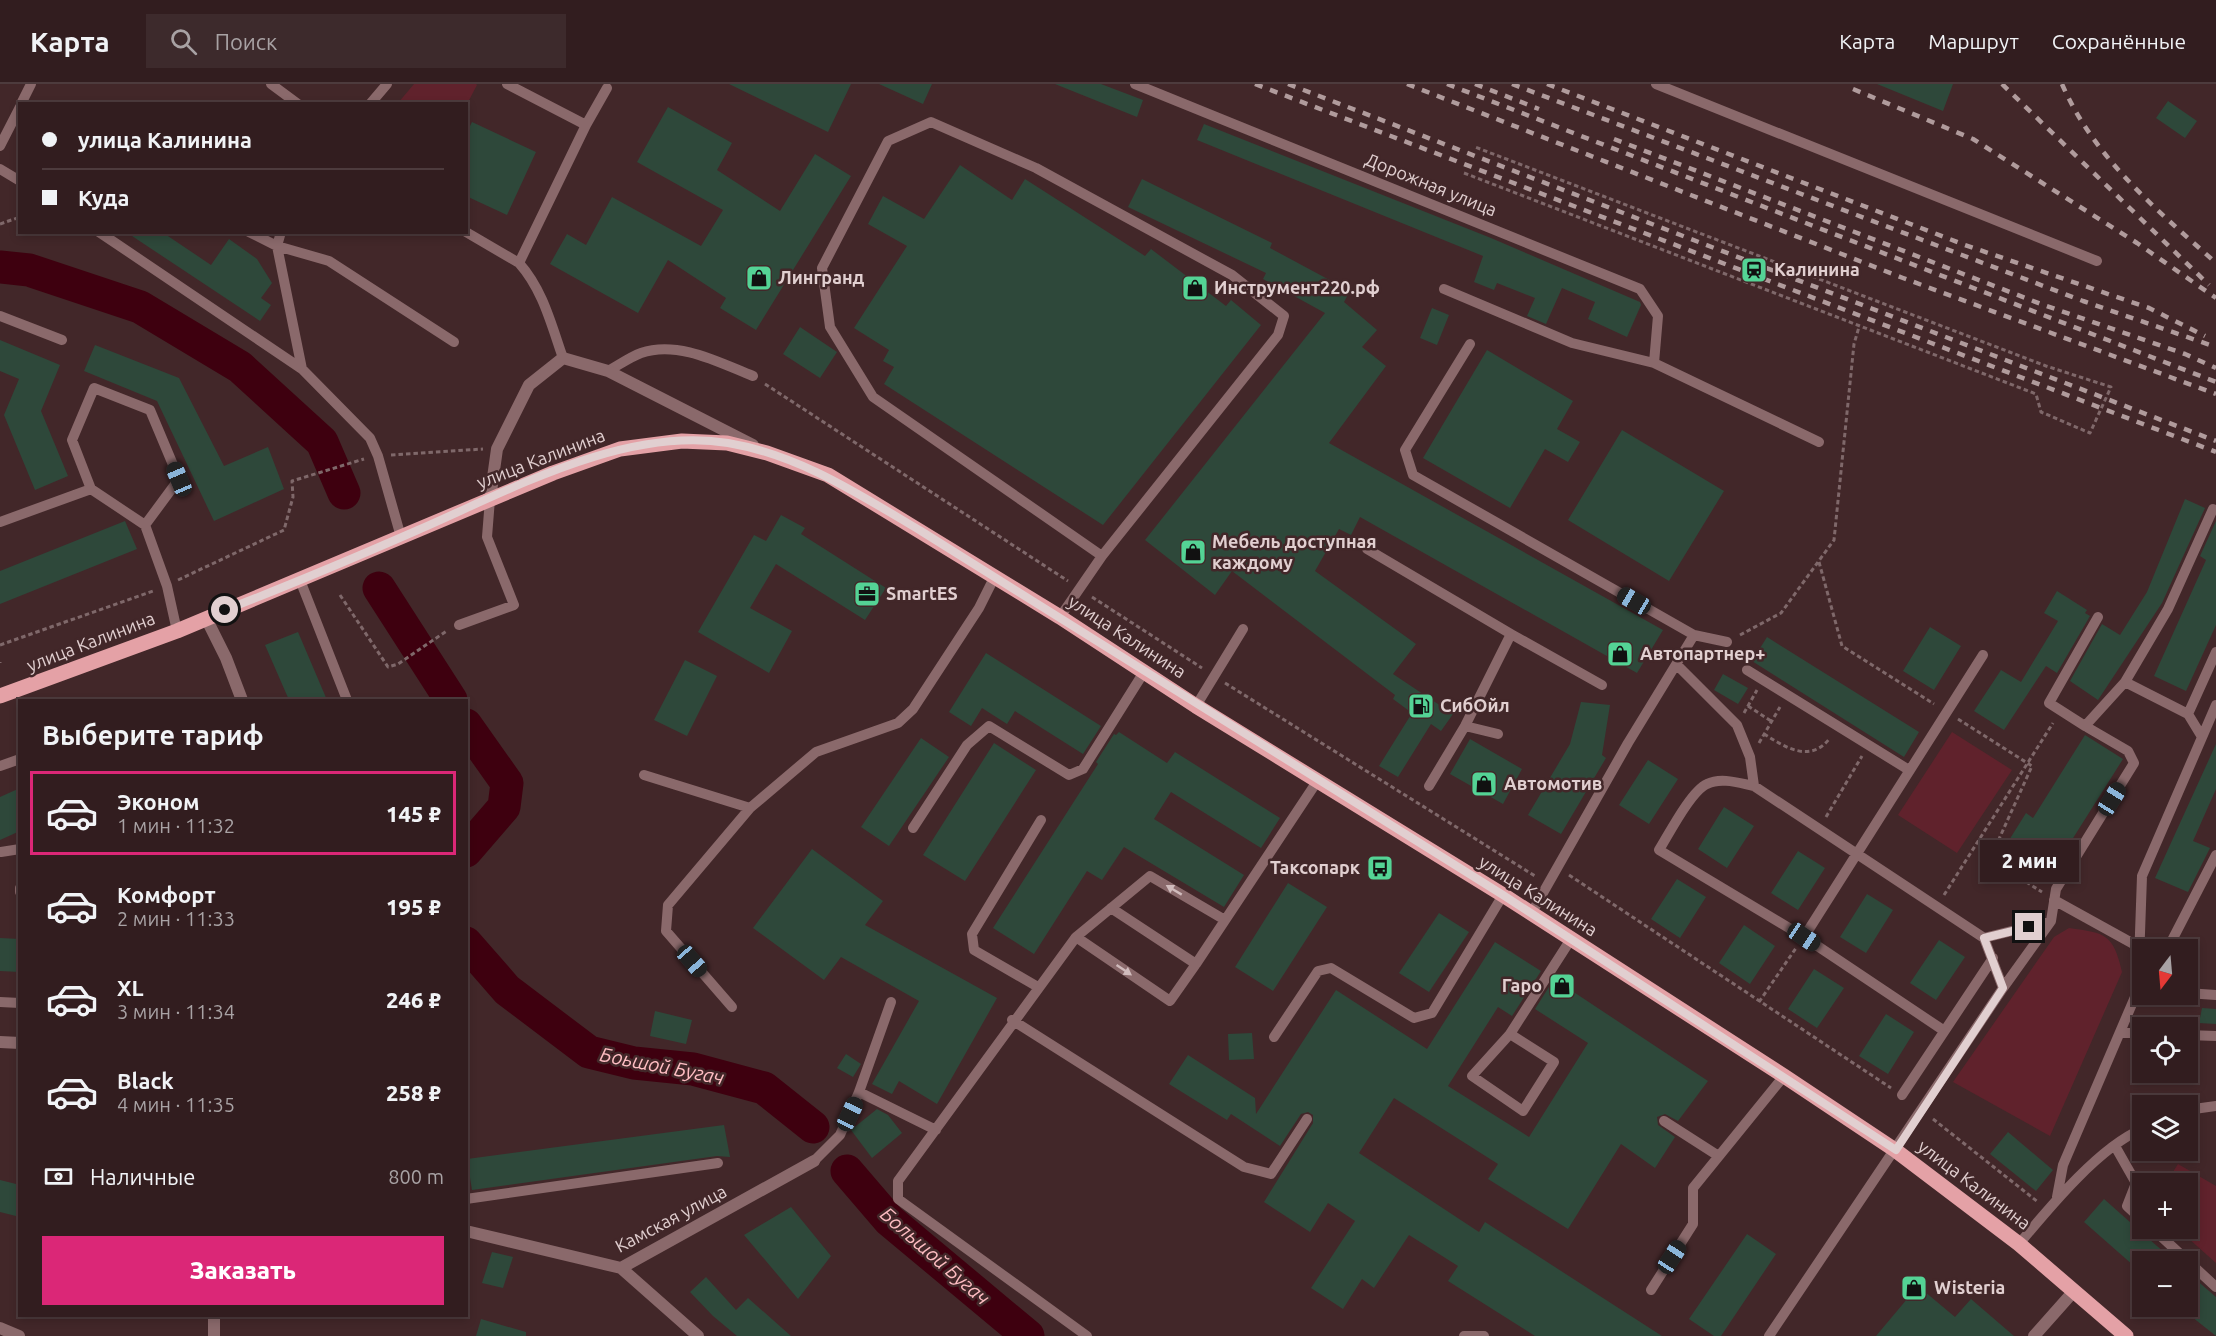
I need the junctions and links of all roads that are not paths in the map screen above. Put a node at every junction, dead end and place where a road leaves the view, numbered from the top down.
1 (31, 84) edge
2 (271, 84) edge
3 (387, 84) edge
4 (507, 84) edge
5 (1135, 84) edge
6 (1656, 84) edge
7 (607, 88) dead end
8 (22, 102) edge
9 (295, 102) edge
10 (372, 102) edge
11 (18, 109) edge
12 (586, 124) junction
13 (0, 146) edge
14 (0, 169) edge
15 (18, 180) edge
16 (468, 233) edge
17 (102, 234) edge
18 (253, 234) edge
19 (280, 234) edge
20 (277, 246) junction
21 (2097, 261) dead end
22 (519, 263) junction
23 (1444, 289) dead end
24 (0, 316) edge
25 (62, 340) dead end
26 (453, 342) dead end
27 (1470, 344) dead end
28 (563, 358) junction
29 (1654, 363) junction
30 (302, 369) junction
31 (608, 371) junction
32 (753, 376) road end
33 (1819, 442) dead end
34 (767, 453) junction
35 (91, 489) junction
36 (490, 499) junction
37 (2213, 509) dead end
38 (0, 522) edge
39 (145, 525) junction
40 (401, 537) junction
41 (1367, 549) dead end
42 (1101, 556) junction
43 (994, 576) junction
44 (300, 580) junction
45 (1060, 617) junction
46 (2098, 617) dead end
47 (206, 618) junction
48 (459, 624) dead end
49 (1243, 629) dead end
50 (177, 631) junction
51 (1511, 634) junction
52 (1694, 635) junction
53 (1727, 642) road end
54 (2216, 652) edge
55 (1983, 655) dead end
56 (1677, 665) junction
57 (1747, 670) dead end
58 (1144, 672) junction
59 (2125, 682) junction
60 (1602, 685) dead end
61 (0, 696) edge
62 (242, 699) edge
63 (347, 699) edge
64 (2216, 705) edge
65 (1196, 706) junction
66 (2188, 714) junction
67 (1465, 726) junction
68 (2085, 726) junction
69 (1498, 734) dead end
70 (2202, 736) junction
71 (18, 760) edge
72 (0, 766) edge
73 (1909, 770) junction
74 (644, 775) dead end
75 (1318, 780) junction
76 (1429, 786) dead end
77 (1754, 786) junction
78 (750, 808) junction
79 (1041, 820) dead end
80 (913, 828) dead end
81 (18, 849) edge
82 (1, 852) edge
83 (1857, 855) junction
84 (2216, 855) edge
85 (1503, 895) junction
86 (2054, 900) junction
87 (1111, 908) junction
88 (1531, 914) junction
89 (1225, 920) junction
90 (2051, 921) junction
91 (1076, 937) junction
92 (1804, 937) junction
93 (1984, 938) junction
94 (1571, 939) junction
95 (2139, 939) edge
96 (2173, 939) edge
97 (2132, 943) edge
98 (1993, 958) junction
99 (1196, 964) junction
100 (1038, 987) junction
101 (2003, 988) junction
102 (2198, 994) edge
103 (2216, 995) edge
104 (0, 1002) edge
105 (891, 1002) dead end
106 (18, 1003) edge
107 (2134, 1005) edge
108 (732, 1007) dead end
109 (1012, 1020) junction
110 (1943, 1030) junction
111 (2121, 1033) junction
112 (2132, 1033) edge
113 (1510, 1034) junction
114 (2198, 1035) edge
115 (2216, 1036) edge
116 (1274, 1037) dead end
117 (0, 1042) edge
118 (18, 1043) edge
119 (1784, 1076) junction
120 (860, 1092) junction
121 (1902, 1095) road end
122 (2216, 1106) edge
123 (2198, 1108) edge
124 (1307, 1119) dead end
125 (1664, 1121) dead end
126 (936, 1130) junction
127 (2132, 1135) edge
128 (2115, 1146) junction
129 (1896, 1150) junction
130 (1717, 1155) junction
131 (814, 1161) joint
132 (718, 1163) dead end
133 (2132, 1176) edge
134 (2132, 1193) edge
135 (2057, 1197) junction
136 (468, 1199) edge
137 (2132, 1211) edge
138 (468, 1231) edge
139 (2163, 1239) edge
140 (2019, 1244) junction
141 (621, 1268) junction
142 (2216, 1287) edge
143 (1651, 1290) dead end
144 (2074, 1291) junction
145 (214, 1317) edge
146 (0, 1328) edge
147 (19, 1336) edge
148 (214, 1336) edge
149 (698, 1336) edge
150 (1087, 1336) edge
151 (1464, 1336) edge
152 (1484, 1336) edge
153 (1769, 1336) edge
154 (2034, 1336) edge
155 (2126, 1336) edge

1 - 8 lane
2 - 9 lane
3 - 10 lane
4 - 12 lane
5 - 29 lane, Дорожная улица
6 - 21 lane
7 - 12 lane
11 - 13 lane
12 - 22 lane
14 - 15 lane
16 - 22 lane
17 - 30 lane
18 - 20 lane
19 - 20 lane
20 - 26 lane
20 - 30 lane
22 - 28 lane
23 - 29 lane
24 - 25 lane
27 - 52 lane
28 - 31 street
28 - 36 street
29 - 33 lane
30 - 40 lane
31 - 32 lane
31 - 34 street
34 - 36 main road, улица Калинина
34 - 43 main road, улица Калинина
35 - 38 lane
35 - 39 lane
35 - 39 lane
36 - 40 main road, улица Калинина
36 - 48 lane
37 - 59 lane
39 - 50 lane
40 - 44 main road, улица Калинина
41 - 51 lane
42 - 42 lane
42 - 45 lane
43 - 45 main road, улица Калинина
43 - 78 lane
44 - 47 main road, улица Калинина
44 - 63 lane
45 - 58 main road, улица Калинина
46 - 68 lane
47 - 50 main road, улица Калинина
47 - 62 street
49 - 65 lane
50 - 61 main road, улица Калинина
51 - 60 lane
51 - 67 lane
52 - 53 lane
52 - 56 lane
54 - 66 lane
55 - 73 lane
56 - 77 lane
56 - 88 lane
57 - 73 lane
58 - 65 main road, улица Калинина
58 - 80 lane
59 - 66 lane
59 - 68 lane
64 - 70 lane
65 - 75 main road, улица Калинина
66 - 70 lane
67 - 69 lane
67 - 76 lane
68 - 86 lane
70 - 95 lane
71 - 72 lane
73 - 83 lane
74 - 78 lane
75 - 85 main road, улица Калинина
75 - 89 lane
77 - 83 lane
77 - 92 lane
78 - 108 lane
79 - 100 lane
81 - 82 lane
83 - 92 lane
83 - 93 lane
84 - 96 lane
85 - 88 main road, улица Калинина
85 - 116 lane
86 - 90 lane
86 - 97 lane
89 -> 87 lane
87 - 91 lane
87 - 99 lane
88 - 94 main road, улица Калинина
89 - 99 lane
90 - 93 lane
90 - 101 lane
91 -> 99 lane
91 - 100 lane
92 - 110 lane
93 - 98 lane
94 - 113 lane
94 - 119 main road, улица Калинина
98 - 101 lane
98 - 110 lane
100 - 109 lane
101 - 129 lane
102 - 103 lane
104 - 106 lane
105 - 120 lane
107 - 111 lane
109 - 124 lane
109 - 126 lane
110 - 121 lane
111 - 112 lane
111 - 135 lane
113 - 113 lane
114 - 115 lane
117 - 118 street
119 - 129 main road, улица Калинина
119 - 130 lane
120 - 126 lane
120 - 131 lane
122 - 123 lane
125 - 130 lane
126 - 150 lane
127 - 128 lane
128 - 133 lane
128 - 135 lane
129 - 140 main road, улица Калинина
129 - 153 lane
130 - 143 lane
131 - 141 street, Камская улица
132 - 136 lane
134 - 137 lane
135 - 140 lane
138 - 141 street, Камская улица
139 - 142 lane
140 - 144 main road, улица Калинина
141 - 149 street
144 - 154 street
144 - 155 main road, улица Калинина
145 - 148 street
146 - 147 street
151 - 152 lane

